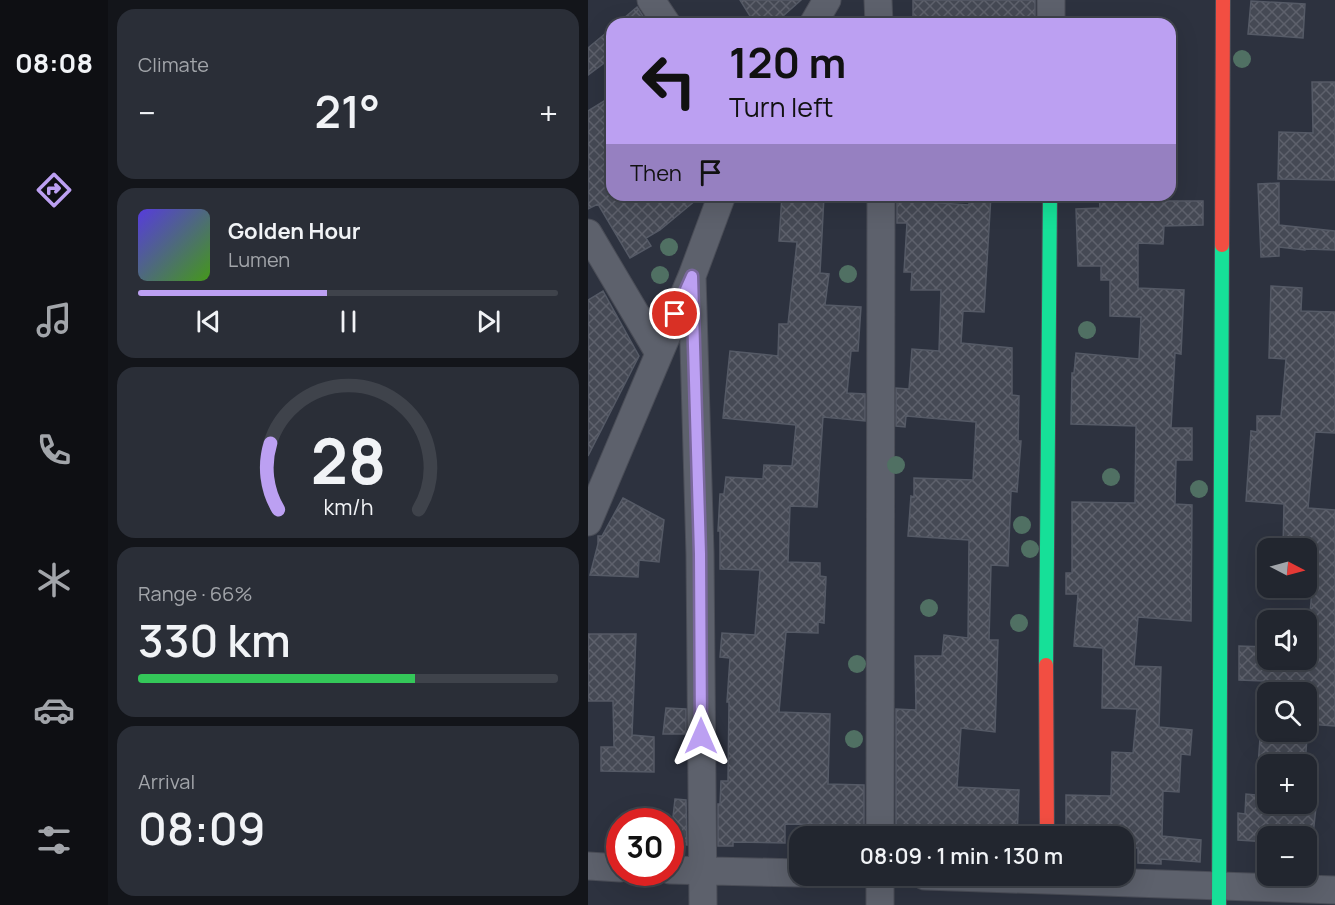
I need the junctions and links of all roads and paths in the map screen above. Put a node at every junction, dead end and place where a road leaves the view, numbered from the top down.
1 (651, 0) edge
2 (827, 0) edge
3 (878, 0) edge
4 (1052, 0) edge
5 (1223, 0) edge
6 (663, 18) edge
7 (816, 18) edge
8 (879, 18) edge
9 (1051, 18) edge
10 (720, 201) edge
11 (881, 201) edge
12 (1050, 201) edge
13 (588, 233) edge
14 (692, 276) junction
15 (659, 353) junction
16 (588, 522) edge
17 (880, 826) edge
18 (1047, 826) edge
19 (588, 866) edge
20 (606, 867) edge
21 (684, 871) edge
22 (702, 872) junction
23 (789, 873) edge
24 (880, 886) edge
25 (1048, 887) edge
26 (1335, 890) edge
27 (1219, 896) edge
28 (703, 905) edge
29 (880, 905) edge

1 - 6 street
2 - 7 street
3 - 8 street
4 - 9 street
5 - 27 street
10 - 14 street
11 - 17 street
12 - 18 street
13 - 15 street
14 - 15 street
14 - 22 street
15 - 16 street
19 - 20 street
21 - 22 street
22 - 23 street
22 - 28 street
24 - 29 street
25 - 27 street
26 - 27 street

